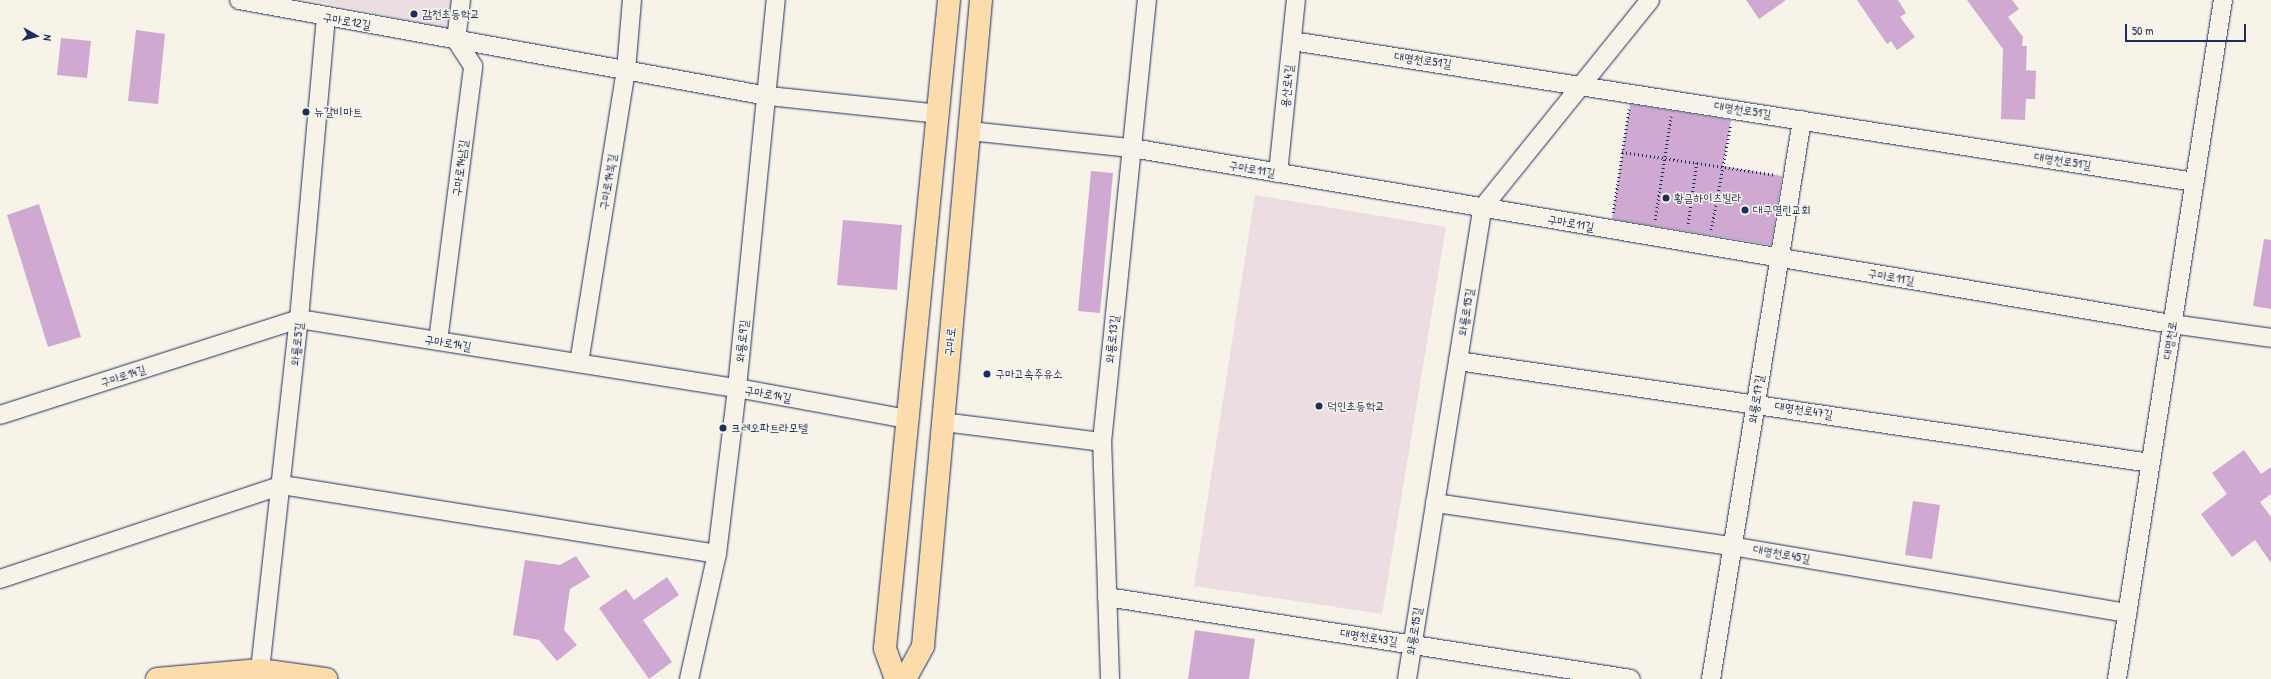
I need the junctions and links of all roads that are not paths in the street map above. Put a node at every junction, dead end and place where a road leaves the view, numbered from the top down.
1 (239, 0) edge
2 (461, 0) edge
3 (632, 0) edge
4 (776, 0) edge
5 (949, 0) edge
6 (981, 0) edge
7 (1147, 0) edge
8 (1296, 0) edge
9 (1650, 0) edge
10 (2223, 0) edge
11 (326, 17) junction
12 (456, 40) junction
13 (1292, 41) junction
14 (626, 71) junction
15 (1581, 84) junction
16 (768, 96) junction
17 (938, 114) junction
18 (1802, 120) junction
19 (969, 131) junction
20 (1132, 148) junction
21 (1278, 173) junction
22 (2194, 182) junction
23 (1483, 208) junction
24 (1779, 258) junction
25 (299, 319) junction
26 (2172, 324) junction
27 (2271, 338) edge
28 (438, 341) junction
29 (1458, 360) junction
30 (579, 363) junction
31 (737, 388) junction
32 (1756, 403) junction
33 (0, 415) edge
34 (907, 419) junction
35 (943, 422) junction
36 (1102, 442) junction
37 (2150, 463) junction
38 (282, 485) junction
39 (1435, 503) junction
40 (1731, 546) junction
41 (717, 554) junction
42 (0, 579) edge
43 (1107, 597) junction
44 (2127, 613) junction
45 (1412, 644) junction
46 (260, 670) junction
47 (157, 679) edge
48 (326, 679) edge
49 (689, 679) edge
50 (896, 679) edge
51 (905, 679) edge
52 (1110, 679) edge
53 (1407, 679) edge
54 (1631, 679) edge
55 (1711, 679) edge
56 (2117, 679) edge

1 - 11 street, 구마로12길
2 - 12 street
3 - 14 street, 구마로14북길
4 - 16 street, 와룡로9길
5 - 17 main road
6 - 19 main road, 구마로
7 - 20 street, 와룡로13길
8 - 13 street, 용산로4길
9 - 15 street, 와룡로15길
10 - 22 street, 대명천로
11 - 12 street, 구마로12길
11 - 25 street, 와룡로5길
12 - 14 street, 구마로12길
12 - 28 street, 구마로14남길
13 - 15 street, 대명천로51길
13 - 21 street, 용산로4길
14 - 16 street, 구마로12길
14 - 30 street, 구마로14북길
15 - 18 street, 대명천로51길
15 - 23 street, 와룡로15길
16 - 17 street, 구마로12길
16 - 31 street, 와룡로9길
17 - 34 main road
18 - 22 street, 대명천로51길
18 - 24 street, 와룡로17길
19 - 20 street, 구마로11길
19 - 35 main road, 구마로
20 - 21 street, 구마로11길
20 - 36 street, 와룡로13길
21 - 23 street, 구마로11길
22 - 26 street, 대명천로
23 - 24 street, 구마로11길
23 - 29 street, 와룡로15길
24 - 26 street, 구마로11길
24 - 32 street, 와룡로17길
25 - 28 street, 구마로14길
25 - 33 street, 구마로14길
25 - 38 street, 와룡로5길
26 - 27 street, 구마로11길
26 - 37 street, 대명천로
28 - 30 street, 구마로14길
29 - 32 street, 대명천로47길
29 - 39 street, 와룡로15길
30 - 31 street, 구마로14길
31 - 34 street, 구마로14길
31 - 41 street, 와룡로9길
32 - 37 street, 대명천로47길
32 - 40 street, 와룡로17길
34 - 50 main road
35 - 36 street
35 - 51 main road, 구마로
36 - 43 street, 와룡로13길
37 - 44 street, 대명천로
38 - 41 street
38 - 42 street
38 - 46 street, 와룡로5길
39 - 40 street, 대명천로45길
39 - 45 street, 와룡로15길
40 - 44 street, 대명천로45길
40 - 55 street, 와룡로17길
41 - 49 street, 와룡로9길
43 - 45 street, 대명천로43길
43 - 52 street, 와룡로13길
44 - 56 street, 대명천로
45 - 53 street, 와룡로15길
45 - 54 street, 대명천로43길
46 - 47 main road
46 - 48 main road

